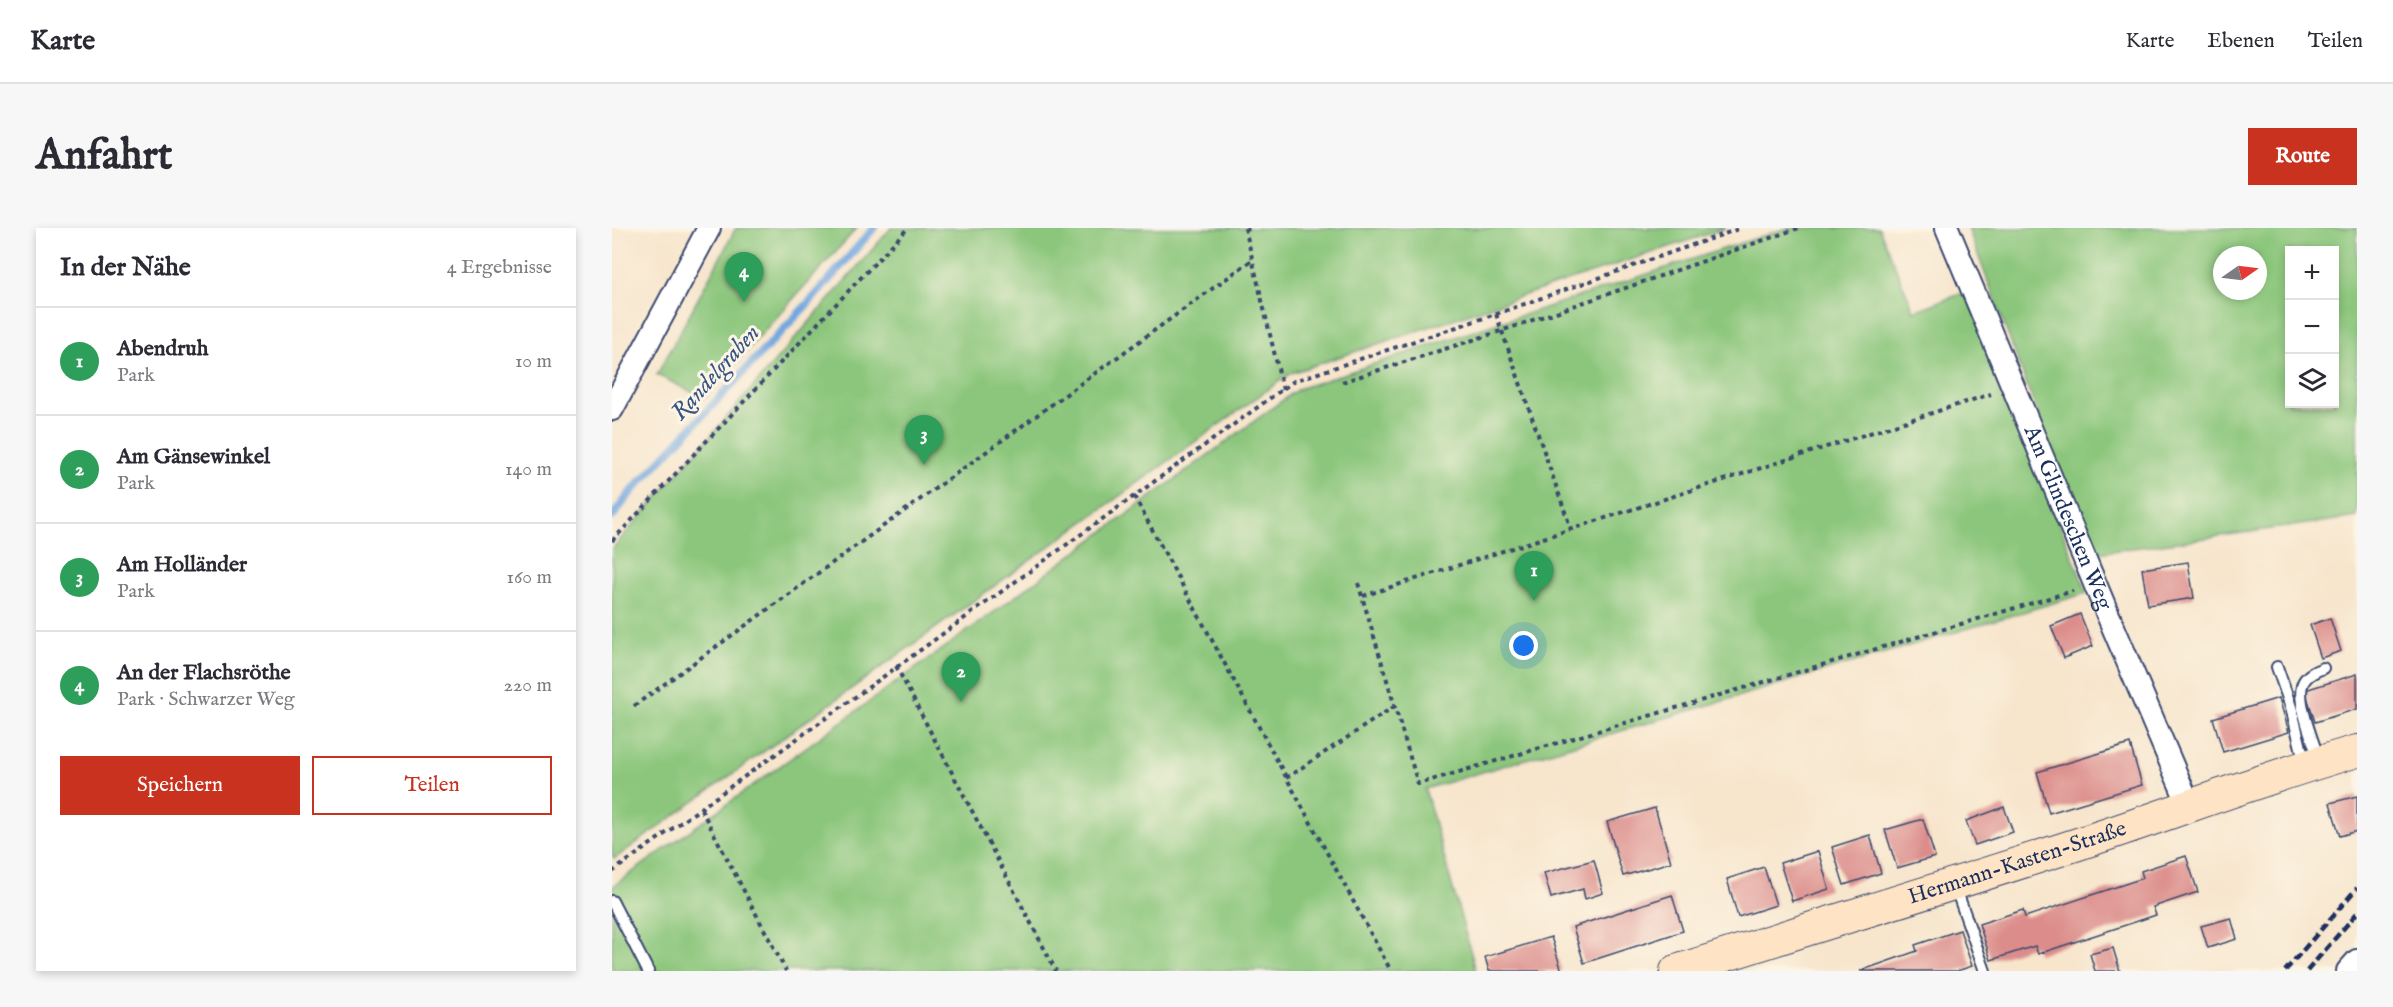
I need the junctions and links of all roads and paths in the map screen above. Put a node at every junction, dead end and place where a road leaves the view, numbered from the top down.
1 (709, 228) edge
2 (908, 228) edge
3 (1253, 228) edge
4 (1741, 228) edge
5 (1799, 228) edge
6 (1947, 228) edge
7 (1245, 229) edge
8 (1252, 260) junction
9 (1496, 314) junction
10 (1501, 331) junction
11 (1342, 382) dead end
12 (2014, 387) junction
13 (1283, 390) junction
14 (612, 409) edge
15 (1134, 496) junction
16 (1571, 529) junction
17 (612, 541) edge
18 (1358, 583) dead end
19 (2095, 584) junction
20 (1363, 596) junction
21 (896, 666) junction
22 (2277, 667) dead end
23 (2323, 668) dead end
24 (634, 706) dead end
25 (1395, 706) junction
26 (2357, 752) edge
27 (2313, 764) junction
28 (1286, 778) junction
29 (2189, 805) junction
30 (701, 809) junction
31 (612, 872) edge
32 (1954, 884) junction
33 (612, 901) edge
34 (2357, 960) edge
35 (648, 971) edge
36 (786, 971) edge
37 (1056, 971) edge
38 (1391, 971) edge
39 (1676, 971) edge
40 (1985, 971) edge
41 (2348, 971) edge

1 - 14 street
2 - 17 path
3 - 7 path
4 - 9 path
5 - 10 path
6 - 12 street, Am Glindeschen Weg
7 - 8 path
8 - 13 path
8 - 24 path
9 - 10 path
9 - 13 path
10 - 11 path
10 - 16 path
12 - 16 path
12 - 19 street, Am Glindeschen Weg
13 - 15 path
15 - 21 path
15 - 28 path
16 - 20 path
18 - 20 path
19 - 25 path
19 - 29 street, Am Glindeschen Weg
20 - 25 path
21 - 30 path
21 - 37 path
22 - 27 lane
23 - 27 lane
25 - 28 path
26 - 27 street, Hermann-Kasten-Straße
27 - 29 street, Hermann-Kasten-Straße
28 - 38 path
29 - 32 street, Hermann-Kasten-Straße
30 - 31 path
30 - 36 path
32 - 39 street, Hermann-Kasten-Straße
32 - 40 lane
33 - 35 lane
34 - 41 street

